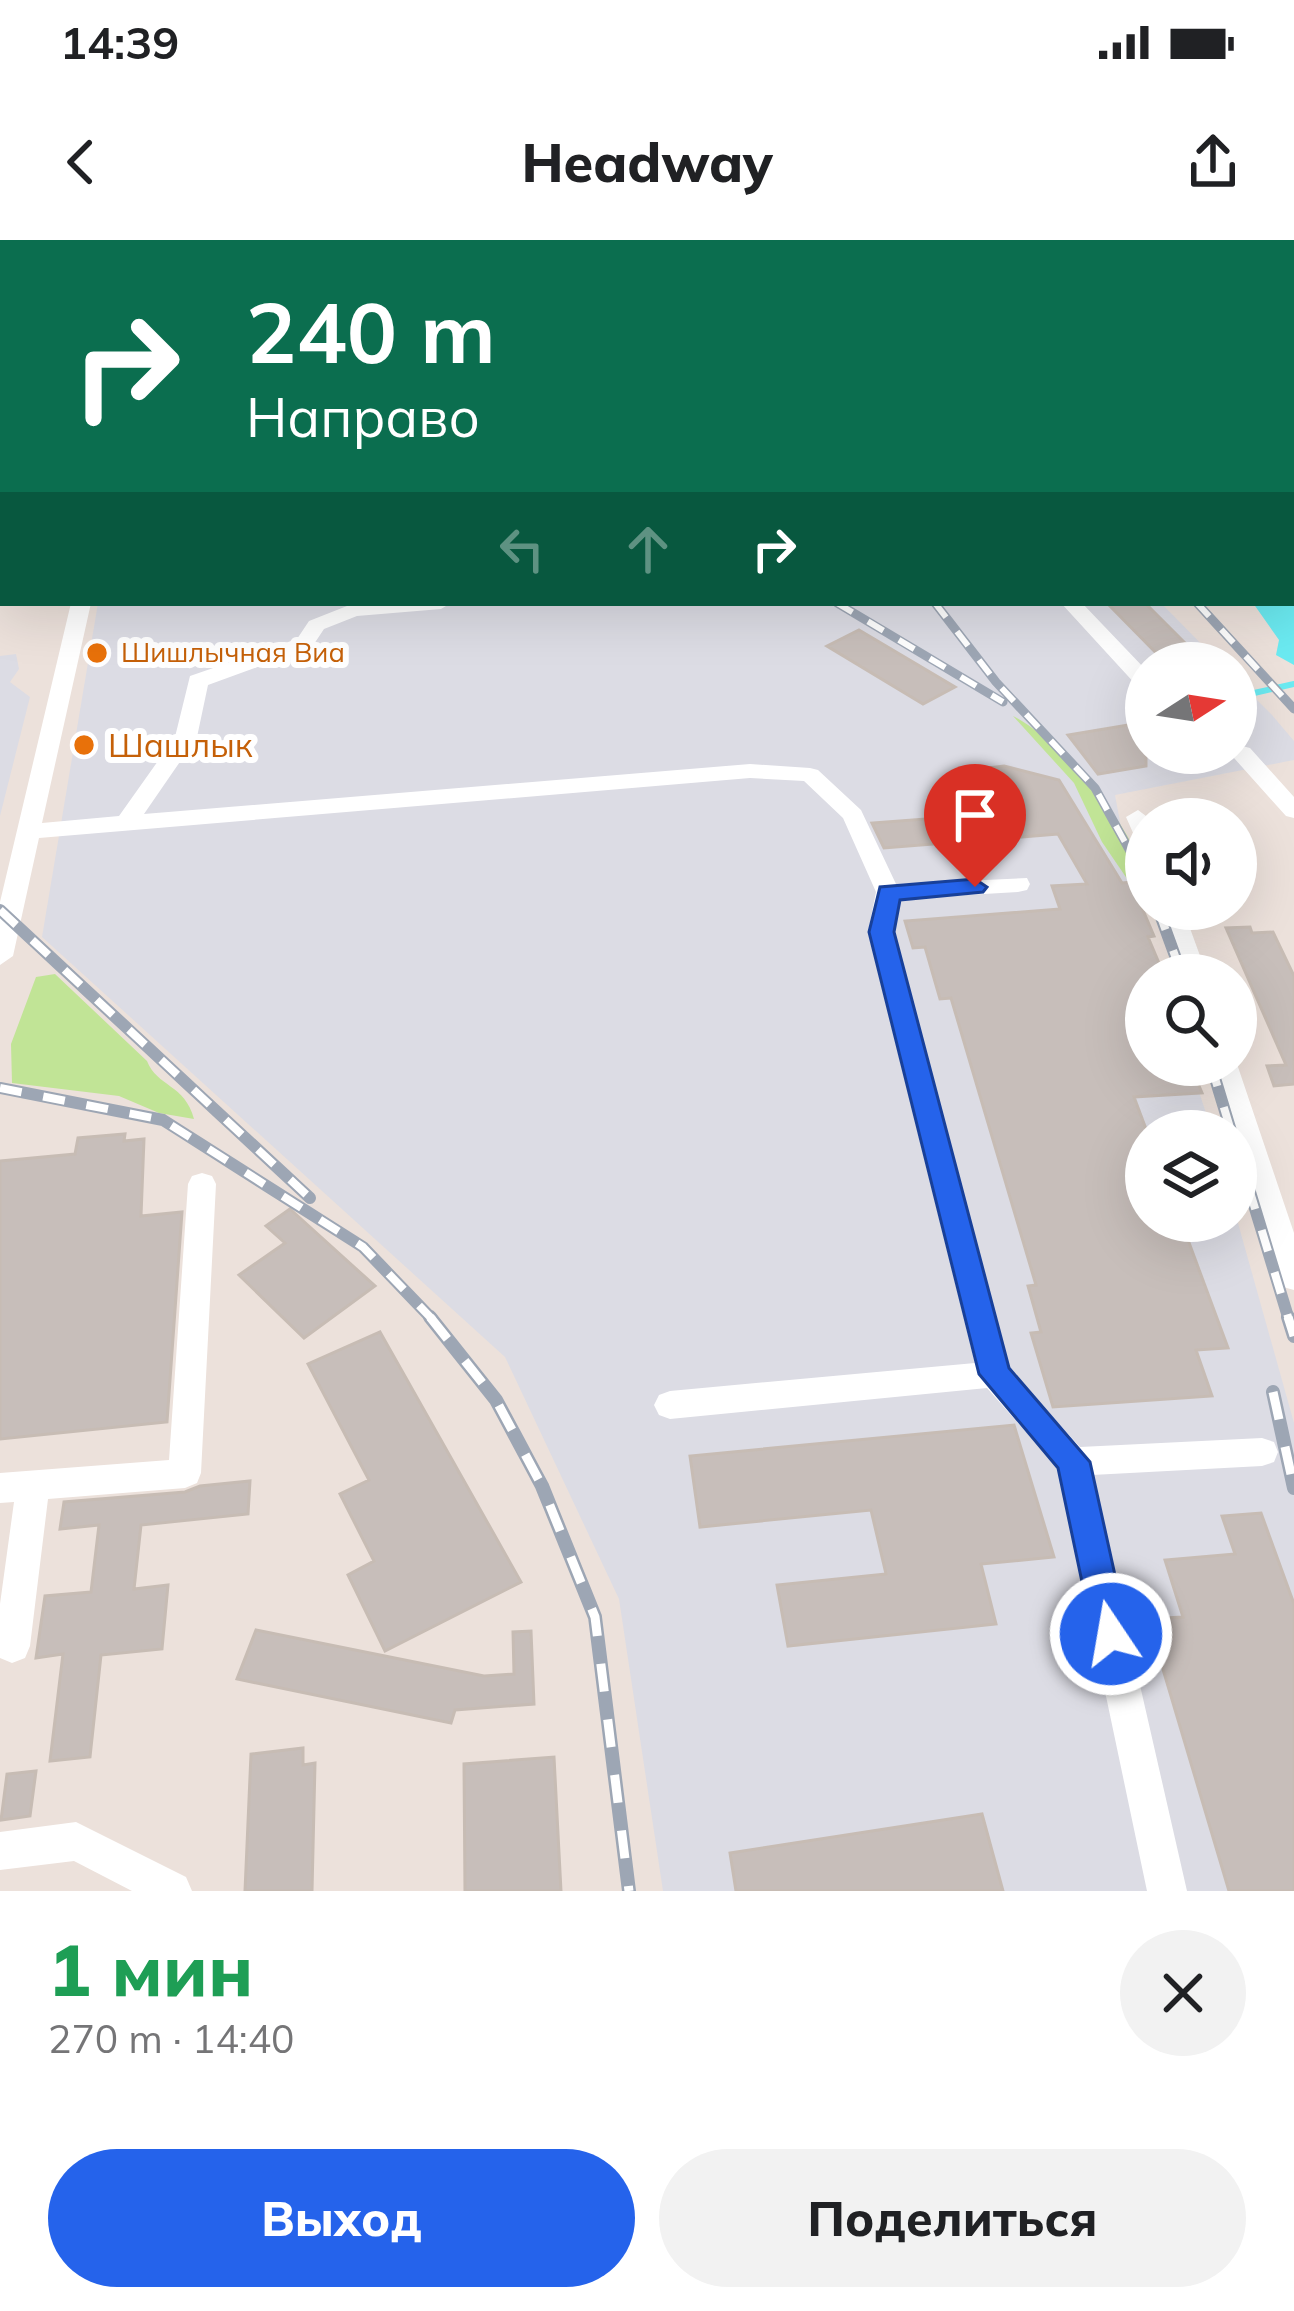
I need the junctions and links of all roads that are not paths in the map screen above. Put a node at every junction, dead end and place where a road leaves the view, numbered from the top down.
1 (81, 606) edge
2 (354, 606) edge
3 (1074, 606) edge
4 (1125, 660) edge
5 (1257, 770) edge
6 (1294, 811) edge
7 (126, 824) junction
8 (32, 831) junction
9 (1018, 884) dead end
10 (889, 892) junction
11 (0, 956) edge
12 (1232, 1086) edge
13 (202, 1184) dead end
14 (1294, 1278) edge
15 (994, 1374) junction
16 (670, 1405) dead end
17 (1262, 1452) dead end
18 (1073, 1462) junction
19 (16, 1487) edge
20 (12, 1646) dead end
21 (0, 1852) edge
22 (172, 1891) edge
23 (1167, 1891) edge

1 - 8 street
2 - 7 street
3 - 4 street
5 - 6 street
7 - 8 street
7 - 10 street
8 - 11 street
9 - 10 street
10 - 15 street
12 - 14 street
13 - 19 street
15 - 16 street
15 - 18 street
17 - 18 street
18 - 23 street
19 - 20 street
21 - 22 street

